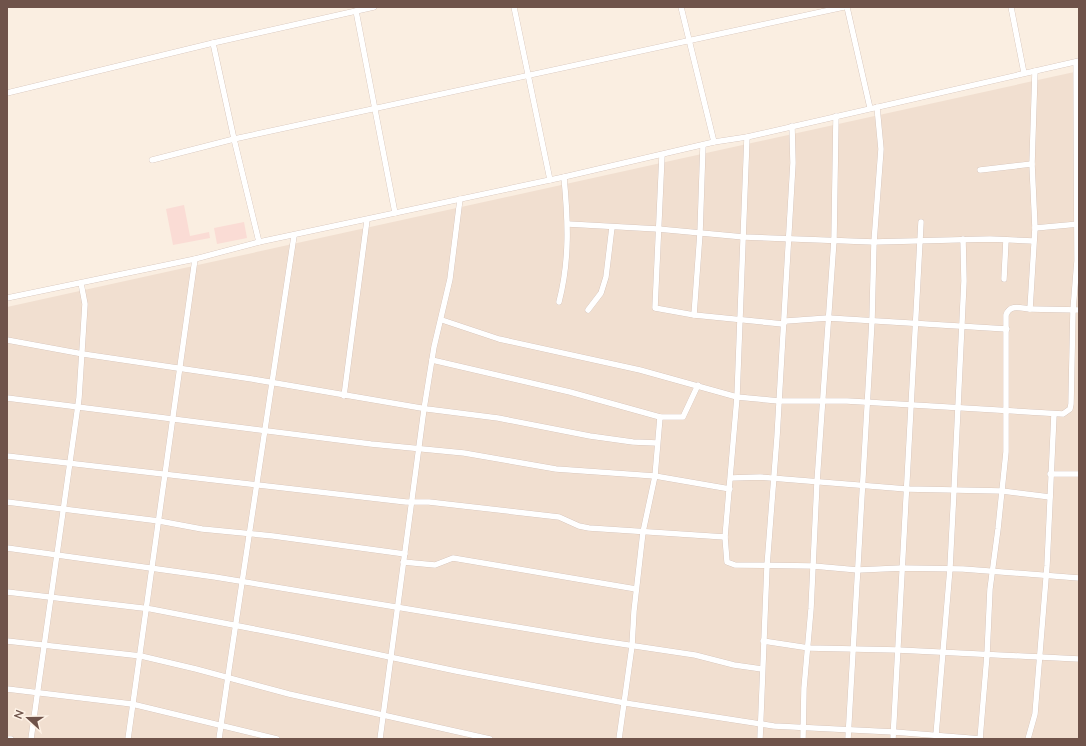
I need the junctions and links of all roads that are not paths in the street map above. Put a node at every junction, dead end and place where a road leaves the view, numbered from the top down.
1 (374, 7) edge
2 (514, 7) edge
3 (681, 7) edge
4 (845, 7) edge
5 (1011, 7) edge
6 (356, 11) junction
7 (688, 41) junction
8 (213, 42) junction
9 (1078, 62) edge
10 (1035, 71) junction
11 (1024, 74) junction
12 (528, 75) junction
13 (7, 92) edge
14 (877, 107) junction
15 (870, 108) junction
16 (374, 109) junction
17 (836, 116) junction
18 (792, 126) junction
19 (746, 137) junction
20 (234, 139) junction
21 (714, 142) junction
22 (703, 145) junction
23 (662, 155) junction
24 (152, 160) dead end
25 (1032, 164) junction
26 (980, 170) dead end
27 (564, 177) junction
28 (550, 180) junction
29 (460, 199) junction
30 (395, 213) junction
31 (367, 220) junction
32 (921, 222) dead end
33 (568, 224) junction
34 (1078, 224) edge
35 (612, 227) junction
36 (1035, 228) junction
37 (658, 229) junction
38 (700, 233) junction
39 (294, 236) junction
40 (744, 238) junction
41 (788, 238) junction
42 (963, 239) junction
43 (834, 240) junction
44 (920, 240) junction
45 (1006, 240) junction
46 (1034, 241) junction
47 (259, 242) junction
48 (874, 242) junction
49 (195, 259) junction
50 (1004, 278) dead end
51 (81, 283) junction
52 (7, 298) edge
53 (559, 302) dead end
54 (1030, 309) junction
55 (588, 310) dead end
56 (1076, 310) edge
57 (694, 315) junction
58 (828, 318) junction
59 (741, 319) junction
60 (442, 320) junction
61 (872, 321) junction
62 (783, 324) junction
63 (914, 324) junction
64 (962, 327) junction
65 (1007, 329) junction
66 (7, 340) edge
67 (83, 354) junction
68 (432, 360) junction
69 (181, 369) junction
70 (271, 382) junction
71 (698, 385) junction
72 (1072, 394) junction
73 (1079, 394) edge
74 (344, 396) junction
75 (738, 397) junction
76 (7, 398) edge
77 (779, 401) junction
78 (823, 401) junction
79 (868, 402) junction
80 (912, 405) junction
81 (77, 407) junction
82 (957, 408) junction
83 (424, 409) junction
84 (1006, 411) junction
85 (1054, 414) junction
86 (660, 417) junction
87 (174, 419) junction
88 (264, 430) junction
89 (657, 443) junction
90 (419, 449) junction
91 (7, 456) edge
92 (68, 463) junction
93 (165, 474) junction
94 (1050, 474) junction
95 (1079, 474) edge
96 (655, 476) junction
97 (731, 478) junction
98 (774, 479) junction
99 (817, 482) junction
100 (255, 485) junction
101 (863, 485) junction
102 (730, 489) junction
103 (907, 489) junction
104 (954, 490) junction
105 (1002, 491) junction
106 (1050, 497) junction
107 (7, 502) edge
108 (410, 502) junction
109 (64, 510) junction
110 (159, 521) junction
111 (643, 532) junction
112 (249, 533) junction
113 (725, 537) junction
114 (7, 548) edge
115 (57, 554) junction
116 (405, 554) junction
117 (403, 562) junction
118 (767, 566) junction
119 (813, 566) junction
120 (152, 567) junction
121 (902, 568) junction
122 (950, 568) junction
123 (858, 570) junction
124 (994, 571) junction
125 (1046, 576) junction
126 (1079, 578) edge
127 (241, 581) junction
128 (636, 589) junction
129 (7, 592) edge
130 (51, 596) junction
131 (397, 607) junction
132 (146, 608) junction
133 (236, 625) junction
134 (7, 641) edge
135 (763, 641) junction
136 (44, 645) junction
137 (632, 646) junction
138 (809, 648) junction
139 (853, 649) junction
140 (898, 650) junction
141 (942, 652) junction
142 (987, 655) junction
143 (141, 656) junction
144 (392, 657) junction
145 (1039, 657) junction
146 (1079, 659) edge
147 (762, 669) junction
148 (226, 677) junction
149 (7, 689) edge
150 (36, 693) junction
151 (624, 703) junction
152 (132, 704) junction
153 (384, 716) junction
154 (761, 724) junction
155 (221, 726) junction
156 (804, 728) junction
157 (848, 730) junction
158 (894, 732) junction
159 (936, 735) junction
160 (7, 739) edge
161 (11, 739) edge
162 (31, 739) edge
163 (128, 739) edge
164 (219, 739) edge
165 (277, 739) edge
166 (380, 739) edge
167 (490, 739) edge
168 (619, 739) edge
169 (760, 739) edge
170 (803, 739) edge
171 (848, 739) edge
172 (893, 739) edge
173 (980, 739) edge
174 (1028, 739) edge

1 - 6 street
2 - 12 street
3 - 7 street
4 - 7 street
4 - 15 street
5 - 11 street
6 - 8 street
6 - 16 street
7 - 12 street
7 - 21 street
8 - 13 street
8 - 20 street
9 - 10 street
9 - 34 street
10 - 11 street
10 - 25 street
11 - 14 street
12 - 16 street
12 - 28 street
14 - 15 street
14 - 48 street
15 - 17 street
16 - 20 street
16 - 30 street
17 - 18 street
17 - 43 street
18 - 19 street
18 - 41 street
19 - 21 street
19 - 40 street
20 - 24 street
20 - 47 street
21 - 22 street
22 - 23 street
22 - 38 street
23 - 27 street
23 - 37 street
25 - 26 street
25 - 36 street
27 - 28 street
27 - 33 street
28 - 29 street
29 - 30 street
29 - 60 street
30 - 31 street
31 - 39 street
31 - 74 street
32 - 44 street
33 - 35 street
33 - 53 street
34 - 36 street
34 - 56 street
35 - 37 street
35 - 55 street
36 - 46 street
37 - 38 street
37 - 57 street
38 - 40 street
38 - 57 street
39 - 47 street
39 - 70 street
40 - 41 street
40 - 59 street
41 - 43 street
41 - 62 street
42 - 44 street
42 - 45 street
42 - 64 street
43 - 48 street
43 - 58 street
44 - 48 street
44 - 63 street
45 - 46 street
45 - 50 street
46 - 54 street
47 - 49 street
48 - 61 street
49 - 51 street
49 - 69 street
51 - 52 street
51 - 67 street
54 - 56 street
54 - 65 street
56 - 72 street
57 - 59 street
58 - 61 street
58 - 62 street
58 - 78 street
59 - 62 street
59 - 75 street
60 - 68 street
60 - 71 street
61 - 63 street
61 - 79 street
62 - 77 street
63 - 64 street
63 - 80 street
64 - 65 street
64 - 82 street
65 - 84 street
66 - 67 street
67 - 69 street
67 - 81 street
68 - 83 street
68 - 86 street
69 - 70 street
69 - 87 street
70 - 74 street
70 - 88 street
71 - 75 street
71 - 86 street
72 - 73 street
72 - 85 street
74 - 83 street
75 - 77 street
75 - 97 street
76 - 81 street
77 - 78 street
77 - 98 street
78 - 79 street
78 - 99 street
79 - 80 street
79 - 101 street
80 - 82 street
80 - 103 street
81 - 87 street
81 - 92 street
82 - 84 street
82 - 104 street
83 - 89 street
83 - 90 street
84 - 85 street
84 - 105 street
85 - 94 street
86 - 89 street
87 - 88 street
87 - 93 street
88 - 90 street
88 - 100 street
89 - 96 street
90 - 96 street
90 - 108 street
91 - 92 street
92 - 93 street
92 - 109 street
93 - 100 street
93 - 110 street
94 - 95 street
94 - 106 street
96 - 102 street
96 - 111 street
97 - 98 street
97 - 102 street
98 - 99 street
98 - 118 street
99 - 101 street
99 - 119 street
100 - 108 street
100 - 112 street
101 - 103 street
101 - 123 street
102 - 113 street
103 - 104 street
103 - 121 street
104 - 105 street
104 - 122 street
105 - 106 street
105 - 124 street
106 - 125 street
107 - 109 street
108 - 111 street
108 - 116 street
109 - 110 street
109 - 115 street
110 - 112 street
110 - 120 street
111 - 113 street
111 - 128 street
112 - 116 street
112 - 127 street
113 - 118 street
114 - 115 street
115 - 120 street
115 - 130 street
116 - 117 street
117 - 128 street
117 - 131 street
118 - 119 street
118 - 135 street
119 - 123 street
119 - 138 street
120 - 127 street
120 - 132 street
121 - 122 street
121 - 123 street
121 - 140 street
122 - 124 street
122 - 141 street
123 - 139 street
124 - 125 street
124 - 142 street
125 - 126 street
125 - 145 street
127 - 131 street
127 - 133 street
128 - 137 street
129 - 130 street
130 - 132 street
130 - 136 street
131 - 137 street
131 - 144 street
132 - 133 street
132 - 143 street
133 - 144 street
133 - 148 street
134 - 136 street
135 - 138 street
135 - 147 street
136 - 143 street
136 - 150 street
137 - 147 street
137 - 151 street
138 - 139 street
138 - 156 street
139 - 140 street
139 - 157 street
140 - 141 street
140 - 158 street
141 - 142 street
141 - 159 street
142 - 145 street
142 - 173 street
143 - 148 street
143 - 152 street
144 - 151 street
144 - 153 street
145 - 146 street
145 - 174 street
147 - 154 street
148 - 153 street
148 - 155 street
149 - 150 street
150 - 152 street
150 - 162 street
151 - 154 street
151 - 168 street
152 - 155 street
152 - 163 street
153 - 166 street
153 - 167 street
154 - 156 street
154 - 169 street
155 - 164 street
155 - 165 street
156 - 157 street
156 - 170 street
157 - 158 street
157 - 171 street
158 - 159 street
158 - 172 street
159 - 173 street
160 - 161 street

